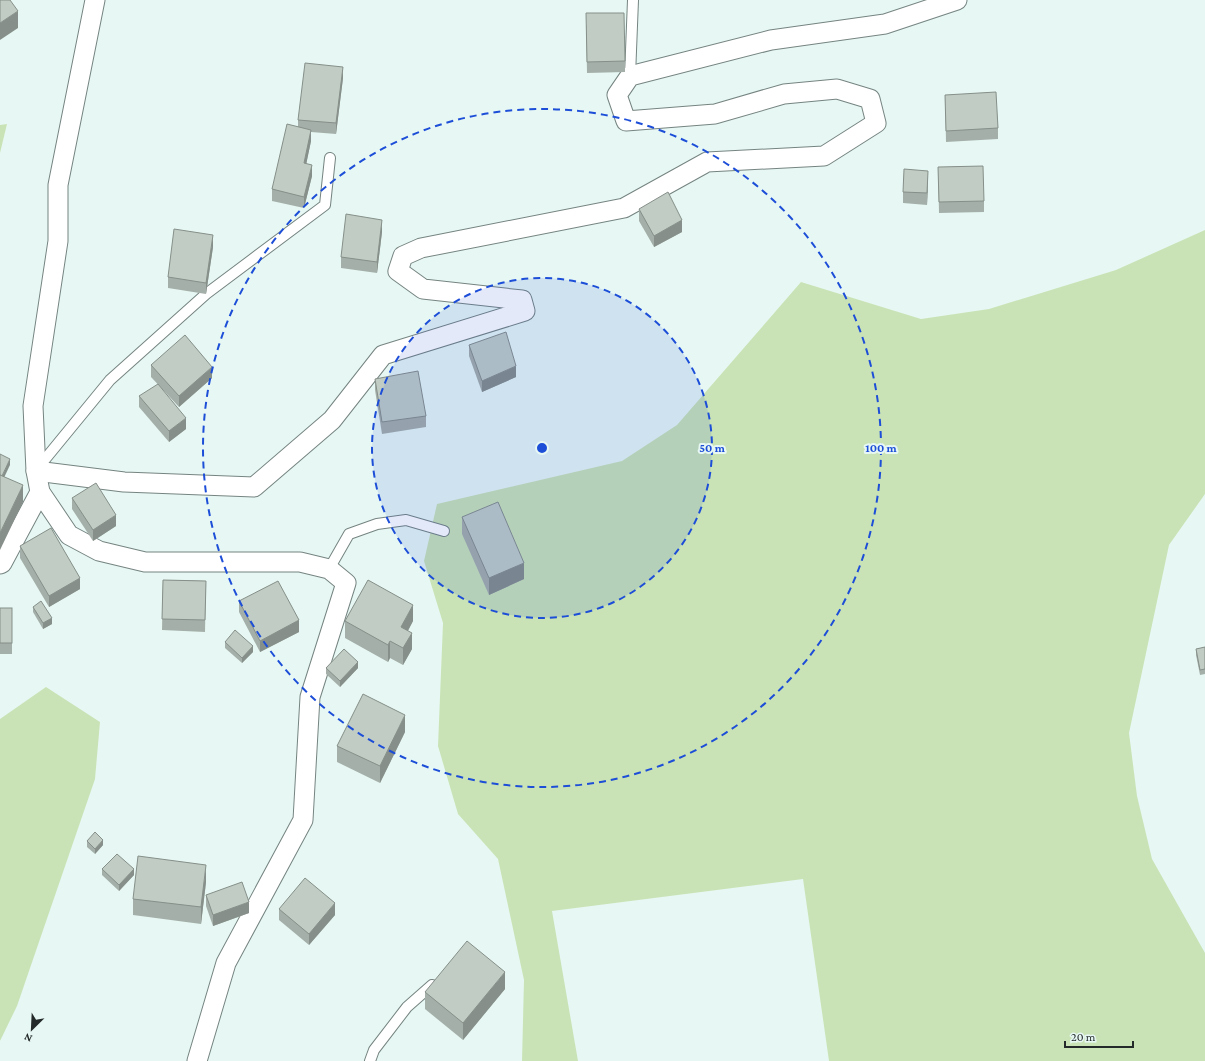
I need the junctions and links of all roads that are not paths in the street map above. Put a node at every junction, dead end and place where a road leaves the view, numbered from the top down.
1 (96, 0) edge
2 (633, 0) edge
3 (957, 0) edge
4 (630, 76) junction
5 (330, 158) dead end
6 (36, 470) junction
7 (40, 492) junction
8 (444, 531) dead end
9 (0, 564) edge
10 (329, 569) junction
11 (432, 985) edge
12 (197, 1061) edge
13 (370, 1061) edge

1 - 6 street
2 - 4 lane
3 - 4 street
4 - 6 street
5 - 6 lane
6 - 7 street
7 - 9 street
7 - 10 street
8 - 10 lane
10 - 12 street
11 - 13 lane

